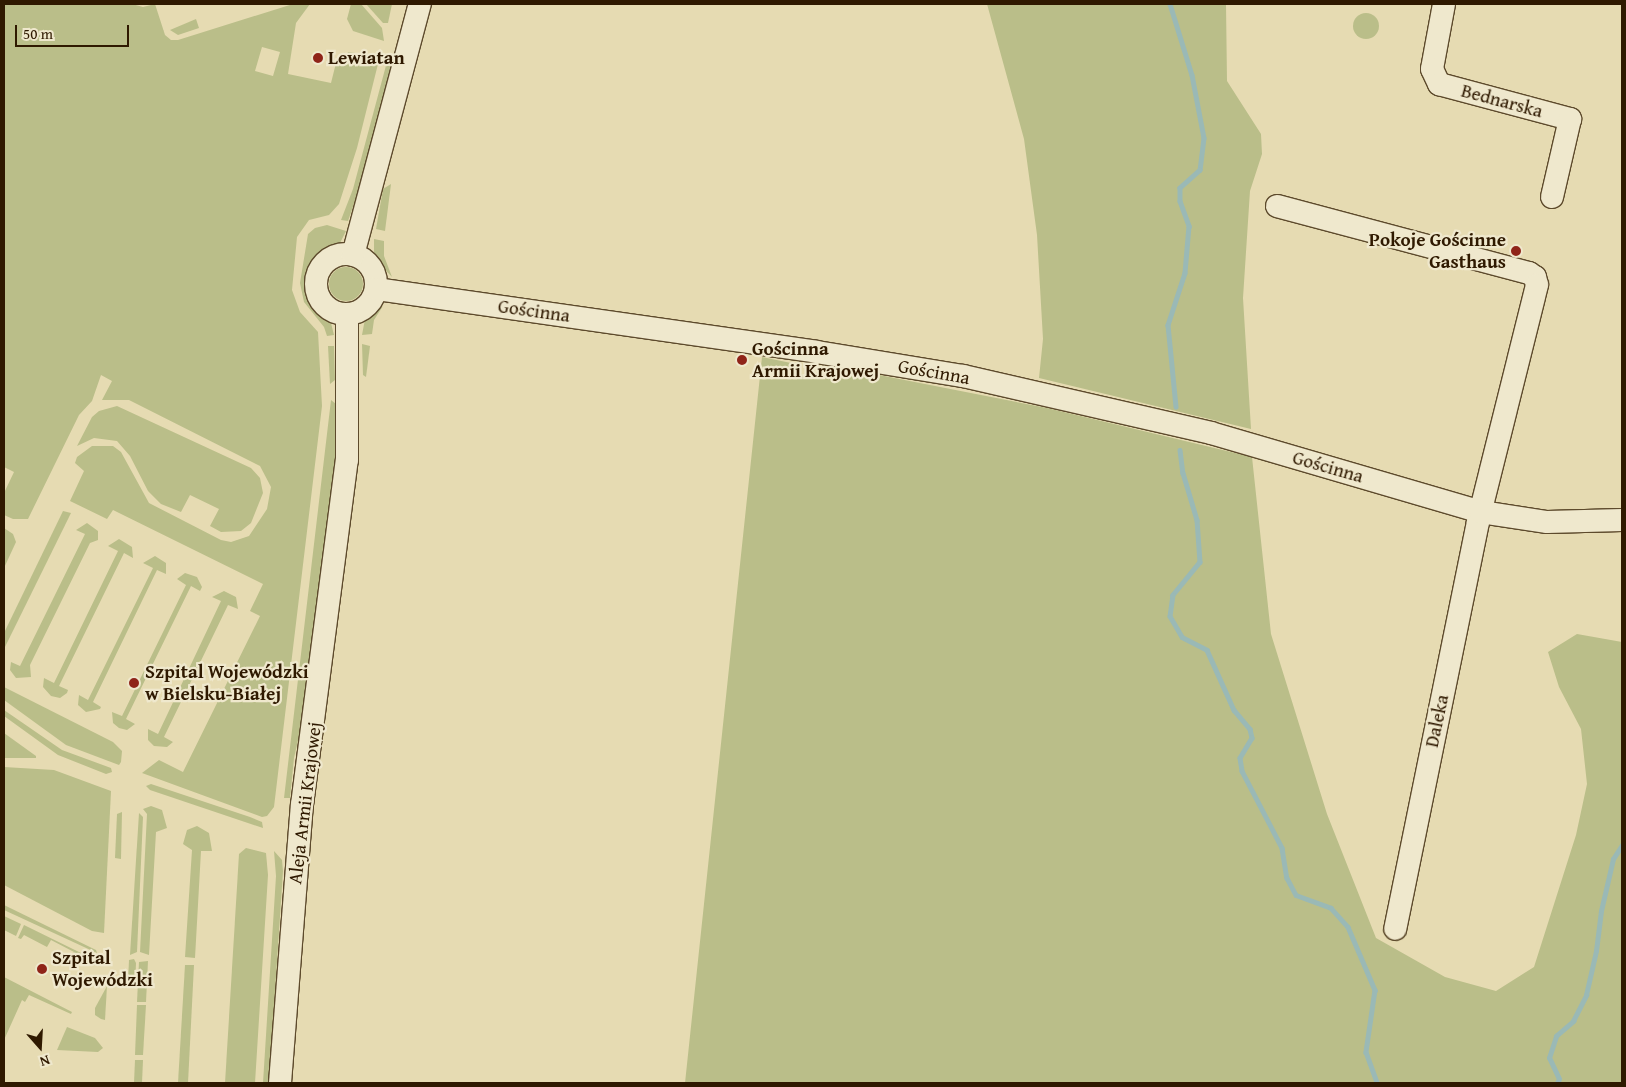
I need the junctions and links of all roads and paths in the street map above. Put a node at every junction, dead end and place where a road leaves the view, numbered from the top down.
1 (420, 4) edge
2 (1444, 4) edge
3 (1552, 197) dead end
4 (1277, 206) dead end
5 (352, 255) junction
6 (376, 289) junction
7 (347, 314) junction
8 (1481, 512) junction
9 (1622, 520) edge
10 (1395, 929) dead end
11 (280, 1083) edge

1 - 5 street
2 - 3 street, Bednarska
4 - 8 street
5 - 6 street
5 - 7 street
6 - 7 street
6 - 8 street, Gościnna
7 - 11 street, Aleja Armii Krajowej
8 - 9 street, Gościnna
8 - 10 street, Daleka

